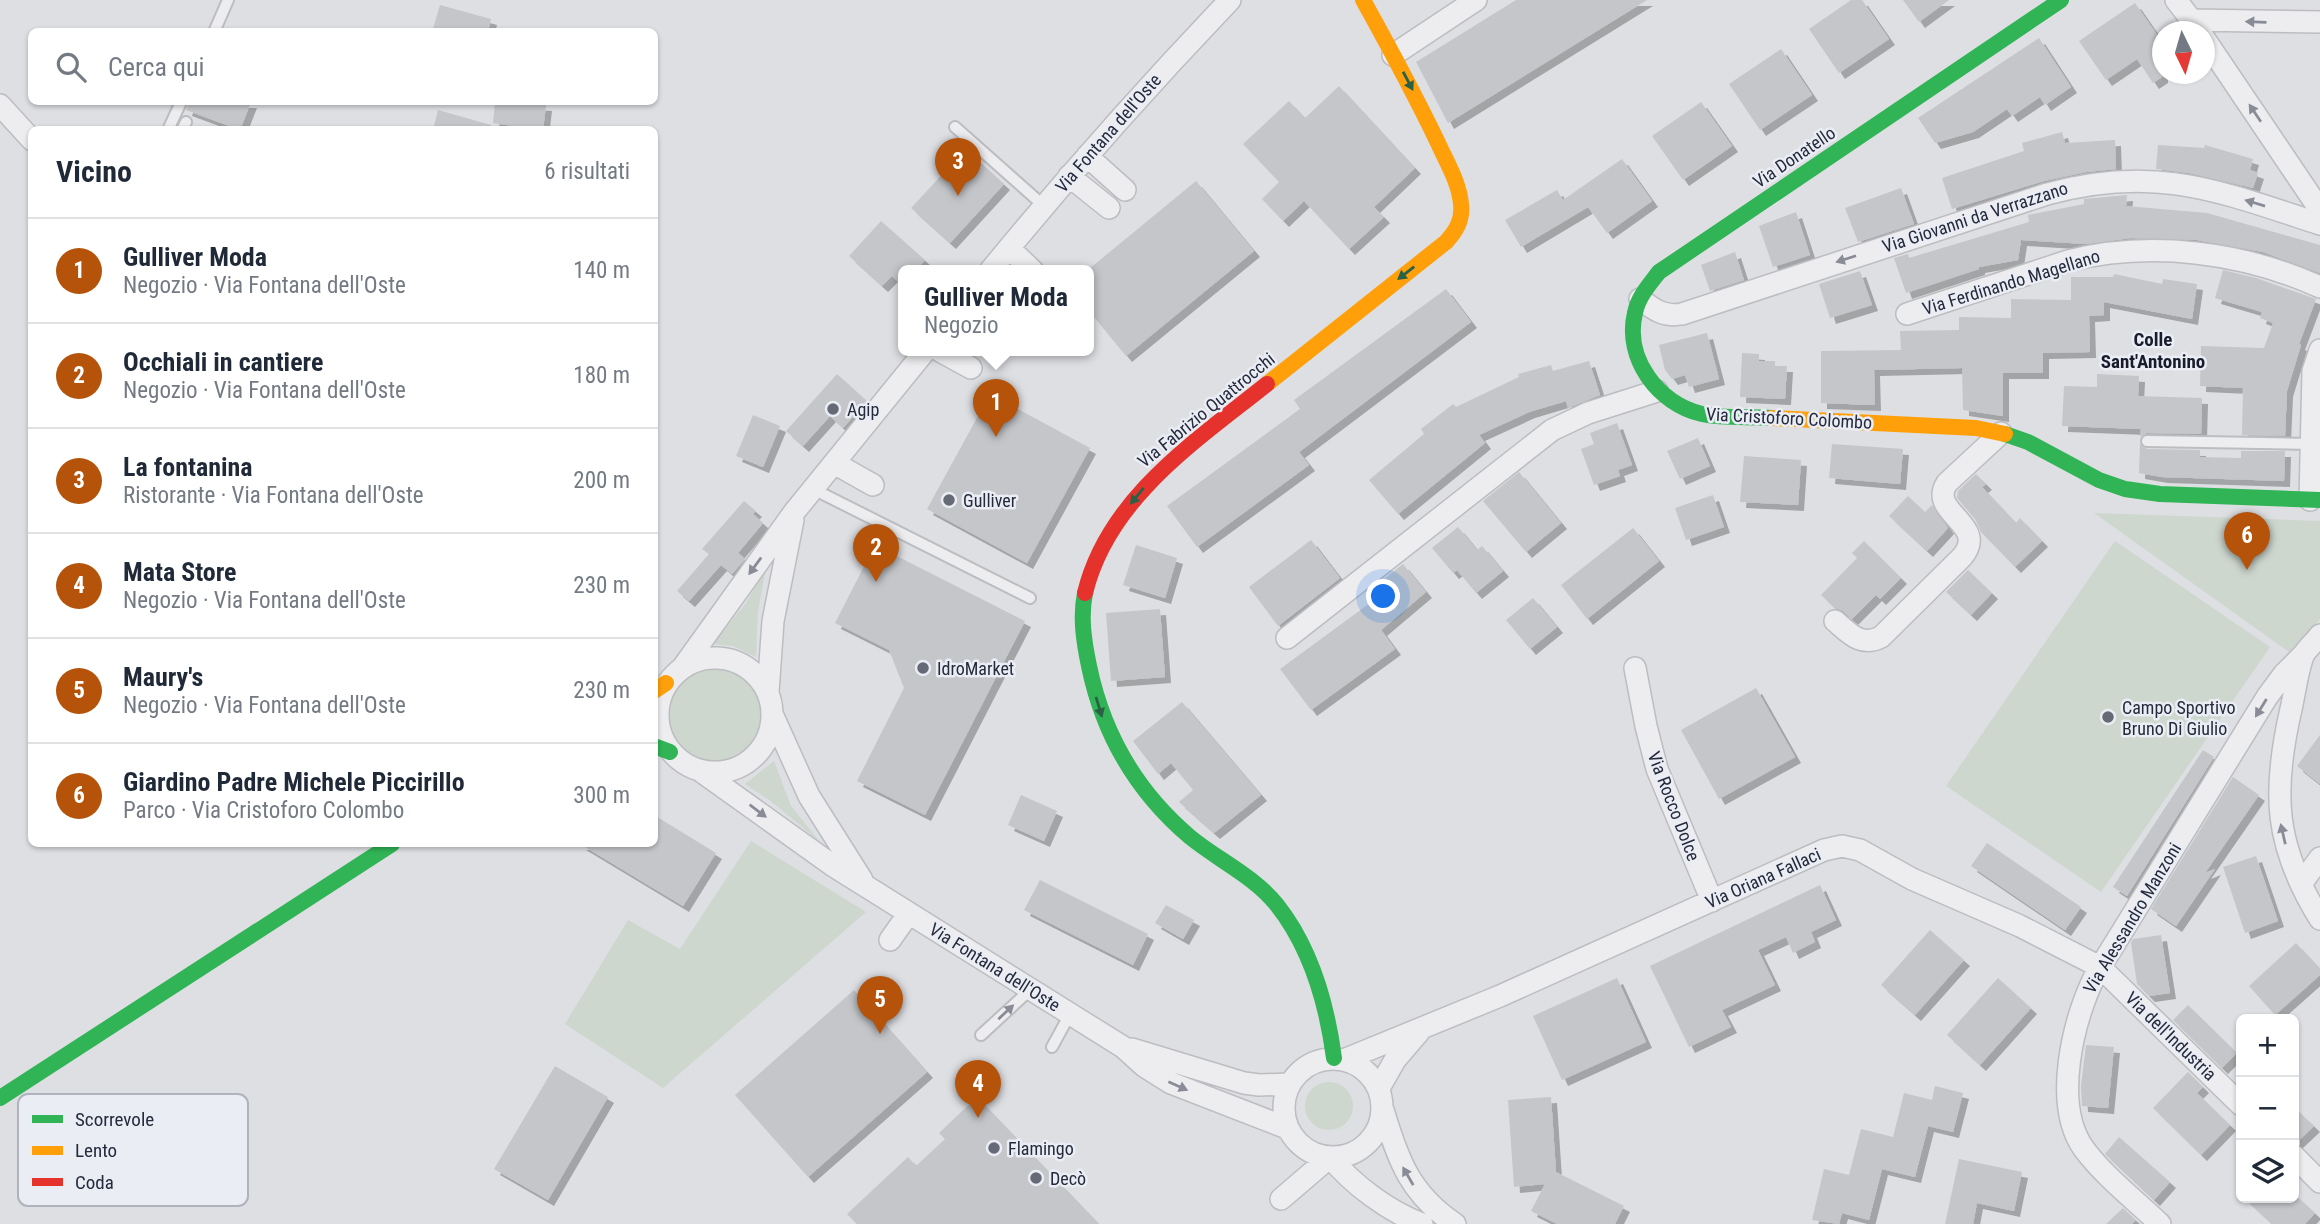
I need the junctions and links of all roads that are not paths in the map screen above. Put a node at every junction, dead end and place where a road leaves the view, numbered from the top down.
1 (228, 0) edge
2 (1230, 0) edge
3 (1363, 0) edge
4 (1476, 0) edge
5 (2061, 0) edge
6 (2176, 0) edge
7 (2192, 21) edge
8 (2320, 22) edge
9 (2215, 25) edge
10 (216, 28) edge
11 (2215, 54) edge
12 (1393, 55) junction
13 (0, 105) edge
14 (180, 105) edge
15 (169, 126) edge
16 (955, 127) dead end
17 (28, 136) edge
18 (1087, 156) junction
19 (1069, 176) junction
20 (1125, 190) dead end
21 (1044, 206) junction
22 (1109, 208) dead end
23 (2320, 210) edge
24 (2320, 223) edge
25 (1009, 248) junction
26 (995, 265) edge
27 (1027, 265) edge
28 (2320, 287) edge
29 (1640, 299) junction
30 (1907, 314) dead end
31 (2320, 350) edge
32 (921, 356) edge
33 (949, 356) edge
34 (971, 368) dead end
35 (1657, 391) junction
36 (2001, 433) junction
37 (2147, 441) dead end
38 (2311, 444) junction
39 (834, 463) junction
40 (873, 485) dead end
41 (813, 489) junction
42 (2315, 500) edge
43 (795, 511) junction
44 (1030, 598) dead end
45 (1836, 621) dead end
46 (2320, 635) edge
47 (1287, 638) dead end
48 (2312, 661) edge
49 (683, 667) junction
50 (1635, 668) dead end
51 (661, 687) edge
52 (768, 692) junction
53 (658, 709) edge
54 (773, 716) junction
55 (658, 722) edge
56 (662, 749) edge
57 (702, 772) junction
58 (387, 847) edge
59 (2320, 858) edge
60 (2301, 884) junction
61 (867, 887) junction
62 (1712, 901) junction
63 (909, 913) junction
64 (2320, 919) edge
65 (890, 940) dead end
66 (2100, 967) junction
67 (1031, 989) junction
68 (1070, 1014) junction
69 (1423, 1028) junction
70 (981, 1035) dead end
71 (1052, 1047) dead end
72 (1123, 1047) junction
73 (1340, 1059) junction
74 (1289, 1084) junction
75 (1379, 1088) junction
76 (0, 1098) edge
77 (2236, 1100) edge
78 (1383, 1110) junction
79 (1287, 1128) junction
80 (2299, 1161) edge
81 (1318, 1162) junction
82 (2320, 1182) edge
83 (1281, 1199) dead end
84 (1413, 1222) edge
85 (1455, 1224) edge
86 (2160, 1224) edge

1 - 10 lane
2 - 18 street, Via Fontana dell'Oste
3 - 12 street, Via Fabrizio Quattrocchi
4 - 12 street
5 - 29 street, Via Donatello
6 - 7 street
8 -> 9 street
23 -> 11 street
12 -> 73 street, Via Fabrizio Quattrocchi
13 - 17 street
14 - 15 lane
16 - 21 lane
18 - 19 street, Via Fontana dell'Oste
18 - 20 street
19 - 21 street, Via Fontana dell'Oste
19 - 22 street
21 - 25 street, Via Fontana dell'Oste
24 -> 29 street, Via Giovanni da Verrazzano
25 - 26 street, Via Fontana dell'Oste
25 - 27 street
28 - 30 street, Via Ferdinando Magellano
29 - 35 street, Via Donatello
31 - 38 street
32 - 39 street
33 - 34 street
35 - 36 street, Via Cristoforo Colombo
35 - 47 street
36 - 42 street, Via Cristoforo Colombo
36 - 45 street
37 - 38 lane
38 - 42 street
39 - 40 street
39 - 41 street
41 - 43 street
41 - 44 lane
43 -> 49 street
43 - 52 street
46 - 48 street, Via Alessandro Manzoni
60 -> 48 street
48 -> 66 street, Via Alessandro Manzoni
49 - 51 street
49 - 52 street
50 - 62 street, Via Rocco Dolce
51 - 53 street
52 - 54 street
54 - 57 street
54 - 61 street, Via Fontana dell'Oste
55 - 56 street
56 - 57 street
57 -> 61 street, Via Fontana dell'Oste
58 - 76 street
59 - 60 street
60 - 64 street
61 - 63 street, Via Fontana dell'Oste
62 - 66 street, Via Oriana Fallaci
62 - 69 street, Via Oriana Fallaci
63 - 65 street
63 - 67 street, Via Fontana dell'Oste
66 - 77 street, Via dell'Industria
66 - 86 street, Via Alessandro Manzoni
67 - 68 street, Via Fontana dell'Oste
70 -> 67 lane
68 - 71 lane
68 - 72 street, Via Fontana dell'Oste
69 - 73 street, Via Oriana Fallaci
69 - 75 street, Via Oriana Fallaci
72 - 74 street, Via Fontana dell'Oste
72 -> 79 street, Via Fontana dell'Oste
73 - 74 street
73 - 75 street
74 - 79 street
75 - 78 street
78 - 81 street
85 -> 78 street
79 - 81 street
80 - 82 street
81 - 83 street
81 - 84 street

